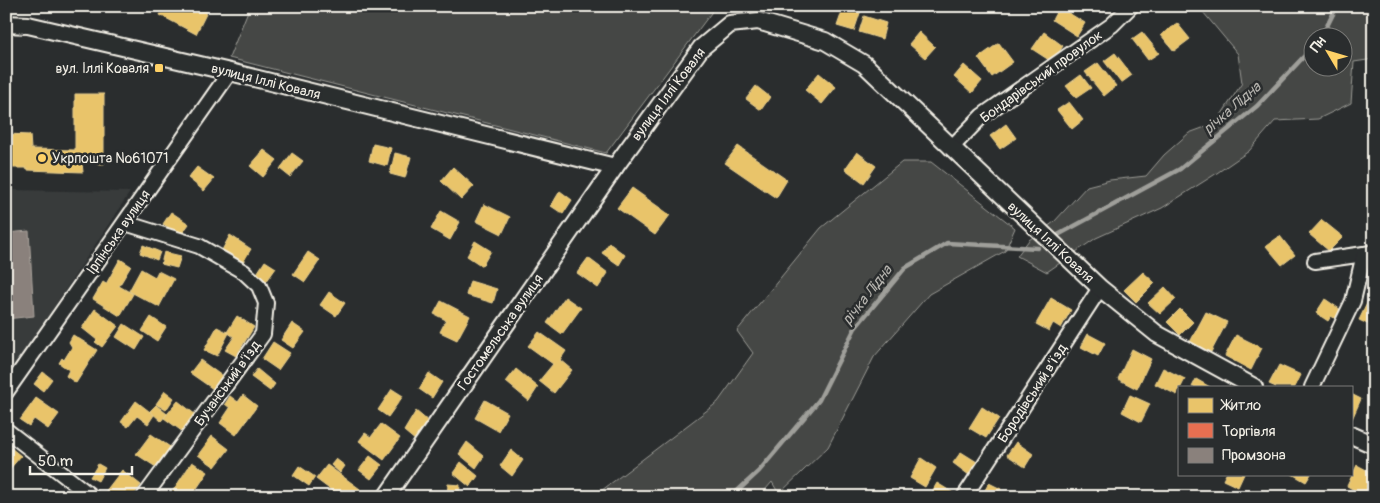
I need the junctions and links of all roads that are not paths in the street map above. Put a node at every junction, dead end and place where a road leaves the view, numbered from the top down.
1 (1131, 6) edge
2 (6, 24) edge
3 (230, 72) junction
4 (952, 148) junction
5 (614, 167) junction
6 (125, 223) junction
7 (1369, 253) edge
8 (1315, 261) dead end
9 (1100, 288) junction
10 (1252, 386) edge
11 (1312, 386) edge
12 (6, 392) edge
13 (6, 430) edge
14 (1352, 435) edge
15 (1374, 445) edge
16 (92, 497) edge
17 (144, 497) edge
18 (386, 497) edge
19 (964, 497) edge

1 - 4 street, Бондарівський провулок
2 - 3 main road, вулиця Іллі Коваля
3 - 5 main road, вулиця Іллі Коваля
3 - 6 street, Ірпінська вулиця
4 - 5 main road, вулиця Іллі Коваля
4 - 9 main road, вулиця Іллі Коваля
5 - 18 main road, Гостомельська вулиця
6 - 12 street, Ірпінська вулиця
6 - 17 street, Бучанський в'їзд
7 - 8 street
7 - 11 street
9 - 10 main road, вулиця Іллі Коваля
9 - 19 street, Бородівський в’їзд
13 - 16 street
14 - 15 main road

